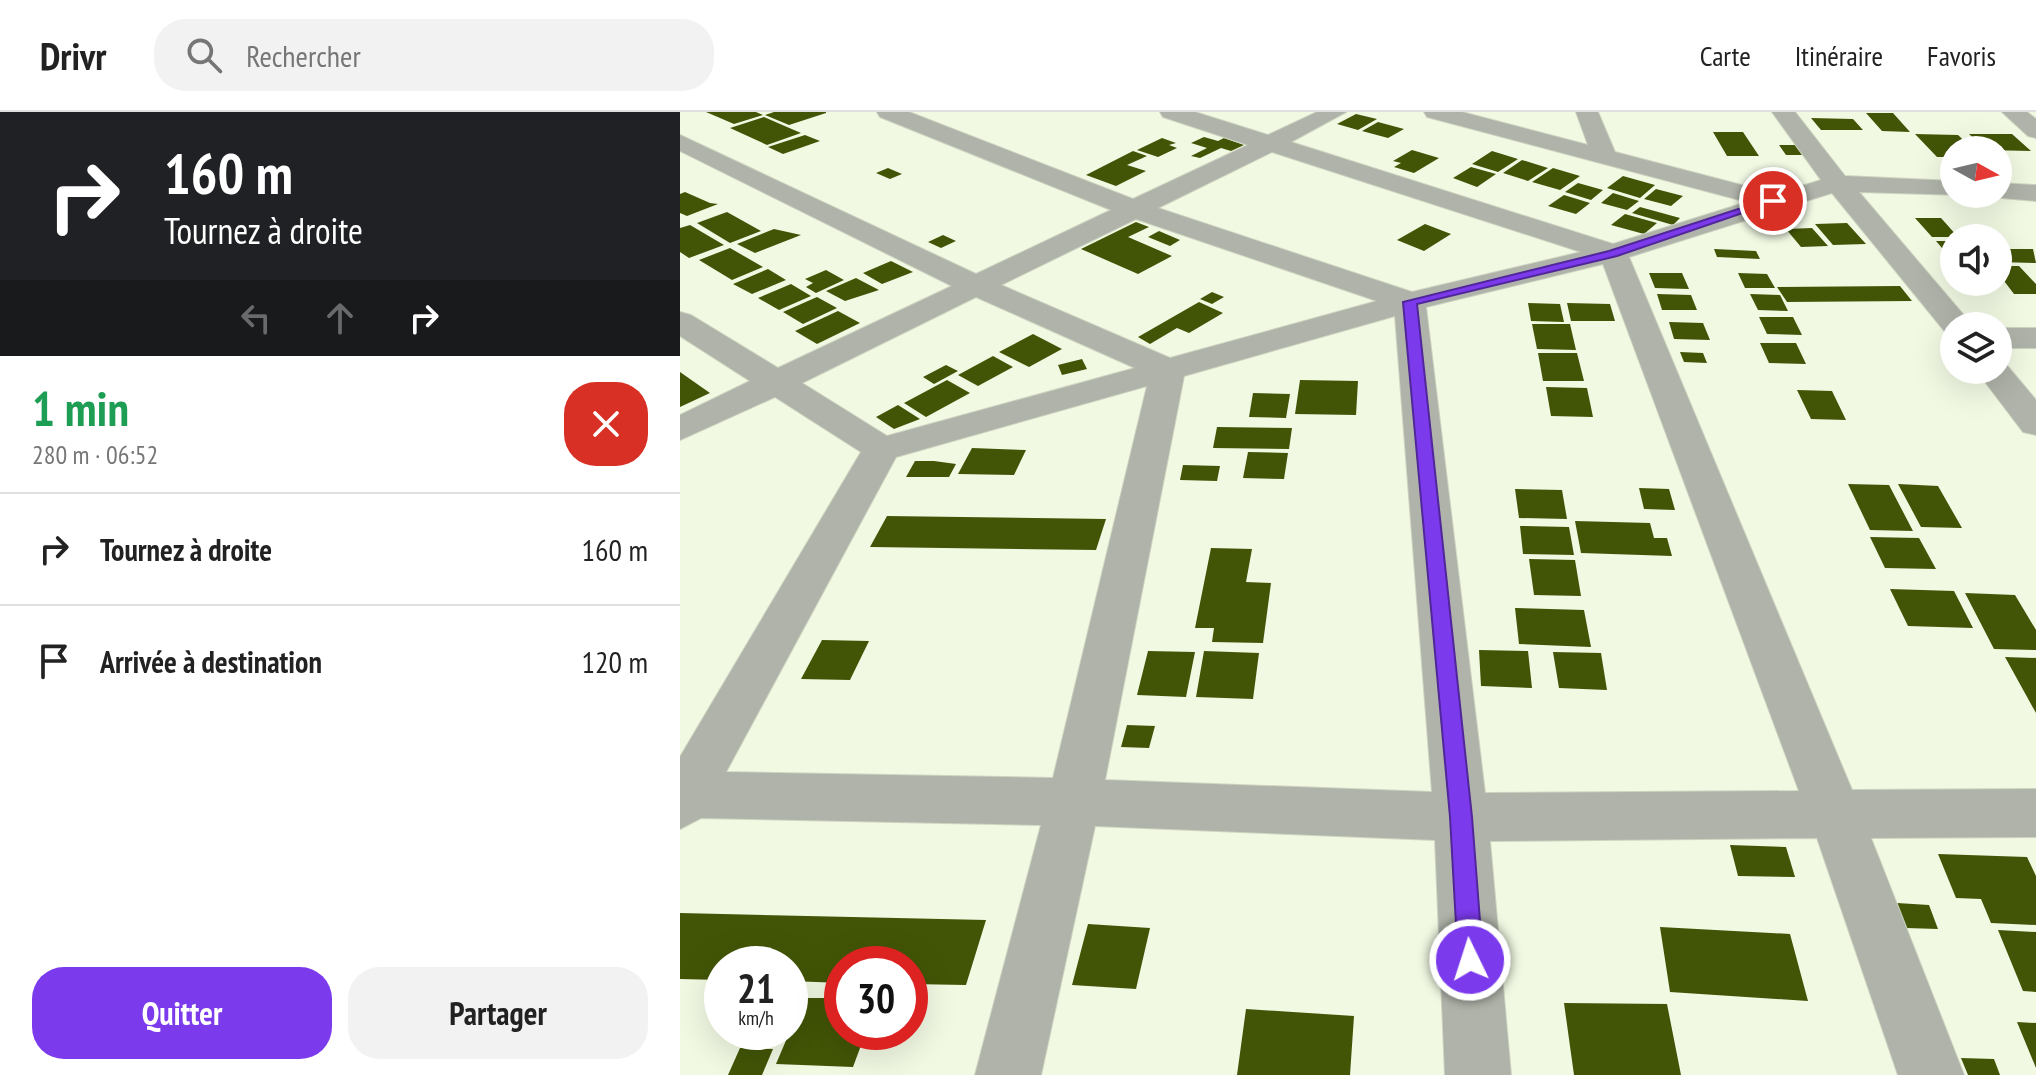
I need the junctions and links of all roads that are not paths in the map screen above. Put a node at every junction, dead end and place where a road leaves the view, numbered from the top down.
1 (888, 112) edge
2 (1171, 112) edge
3 (1335, 112) edge
4 (1435, 112) edge
5 (1587, 112) edge
6 (1783, 112) edge
7 (2013, 112) edge
8 (2036, 131) edge
9 (680, 142) edge
10 (1270, 143) junction
11 (1606, 159) junction
12 (1837, 183) junction
13 (1940, 188) edge
14 (2012, 192) edge
15 (2036, 193) edge
16 (1773, 201) junction
17 (1133, 209) junction
18 (1613, 253) junction
19 (976, 286) junction
20 (1410, 302) junction
21 (1945, 312) edge
22 (680, 322) edge
23 (2012, 338) edge
24 (2036, 338) edge
25 (1168, 370) junction
26 (776, 382) junction
27 (2004, 384) edge
28 (2036, 424) edge
29 (680, 429) edge
30 (882, 449) junction
31 (682, 798) edge
32 (1074, 802) junction
33 (2036, 813) edge
34 (1835, 814) junction
35 (1461, 817) junction
36 (1008, 1075) edge
37 (1478, 1075) edge
38 (1931, 1075) edge

1 - 17 street
2 - 10 street
3 - 10 street
4 - 11 street
5 - 11 street
6 - 12 street
7 - 8 street
9 - 19 street
10 - 17 street
10 - 18 street
11 - 16 street
12 - 13 street
12 - 16 street
12 - 21 street
14 - 15 street
16 - 18 street
17 - 19 street
17 - 20 street
18 - 20 street
18 - 34 street
19 - 25 street
19 - 26 street
20 - 25 street
20 - 35 street
22 - 26 street
23 - 24 street
25 - 30 street
25 - 32 street
26 - 29 street
26 - 30 street
27 - 28 street
30 - 31 street
31 - 32 street
32 - 35 street
32 - 36 street
33 - 34 street
34 - 35 street
34 - 38 street
35 - 37 street

